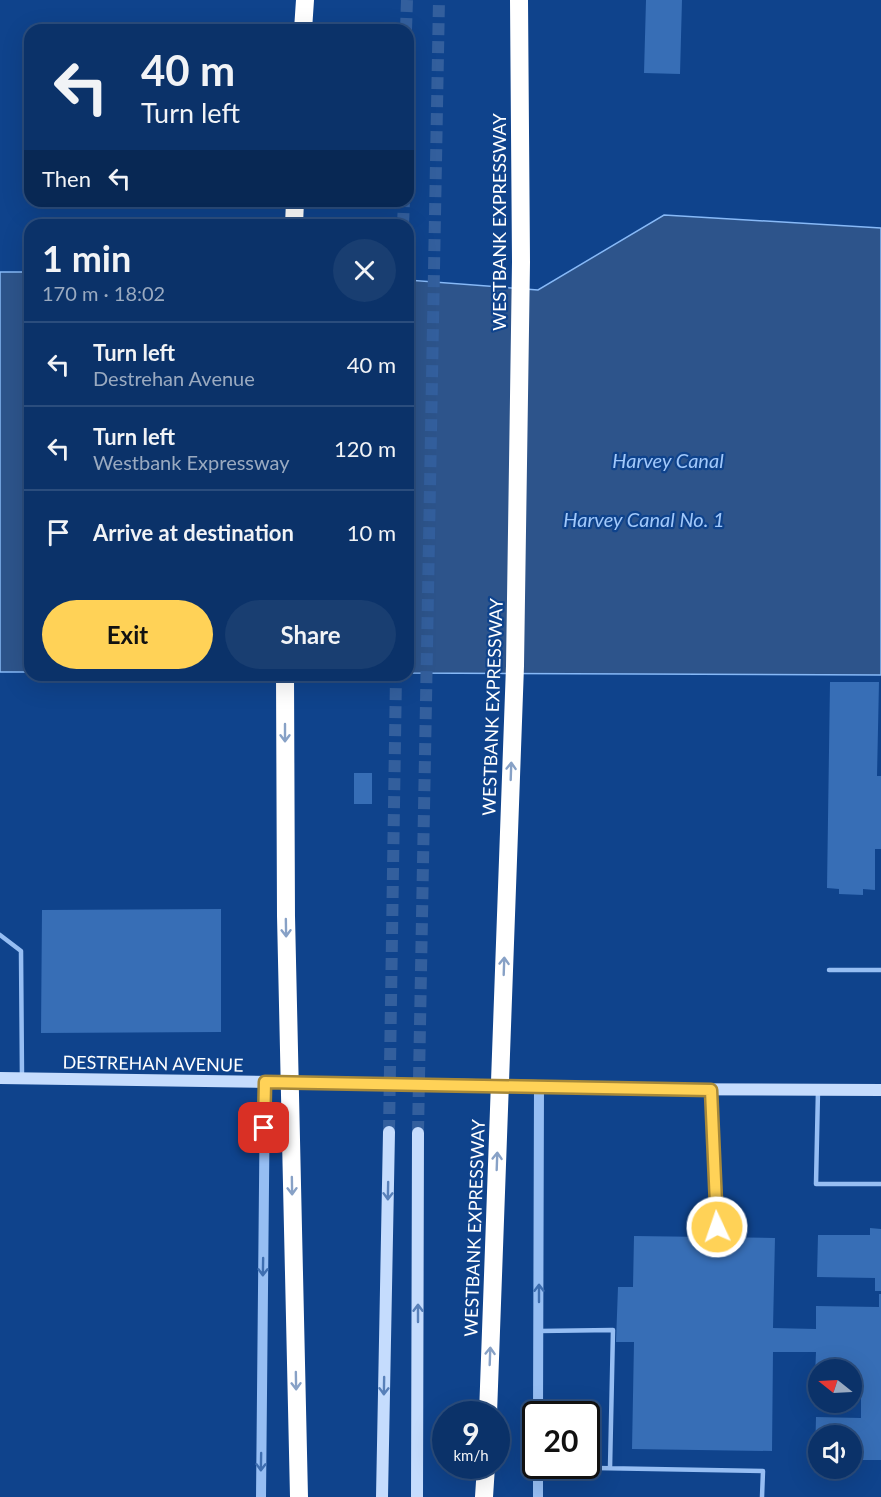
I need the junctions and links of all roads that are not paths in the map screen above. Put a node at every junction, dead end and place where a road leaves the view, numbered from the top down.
1 (305, 0) edge
2 (519, 0) edge
3 (303, 24) edge
4 (285, 681) edge
5 (0, 935) edge
6 (829, 970) dead end
7 (881, 970) edge
8 (0, 1078) edge
9 (22, 1078) junction
10 (265, 1082) junction
11 (539, 1086) junction
12 (711, 1090) junction
13 (818, 1090) junction
14 (881, 1090) edge
15 (389, 1132) tunnel mouth
16 (418, 1133) tunnel mouth
17 (881, 1184) edge
18 (717, 1227) dead end
19 (538, 1331) junction
20 (488, 1401) edge
21 (538, 1401) edge
22 (600, 1468) edge
23 (610, 1468) junction
24 (485, 1479) edge
25 (538, 1479) edge
26 (261, 1497) edge
27 (299, 1497) edge
28 (382, 1497) edge
29 (417, 1497) edge
30 (484, 1497) edge
31 (538, 1497) edge
32 (762, 1497) edge

1 - 3 highway
20 -> 2 highway, WESTBANK EXPRESSWAY, bridge
4 -> 27 highway, bridge
5 - 9 lane
6 - 7 lane
8 - 9 main road, DESTREHAN AVENUE
9 - 10 main road, DESTREHAN AVENUE
10 - 11 main road, DESTREHAN AVENUE
10 -> 26 street
11 - 12 main road, DESTREHAN AVENUE
19 -> 11 street
12 - 13 main road, DESTREHAN AVENUE
12 - 18 lane
13 - 14 main road, DESTREHAN AVENUE
13 - 17 lane
15 -> 28 main road
29 -> 16 main road
19 - 21 street
19 - 23 lane
22 - 23 lane
23 - 32 lane
24 - 30 highway
25 - 31 street

